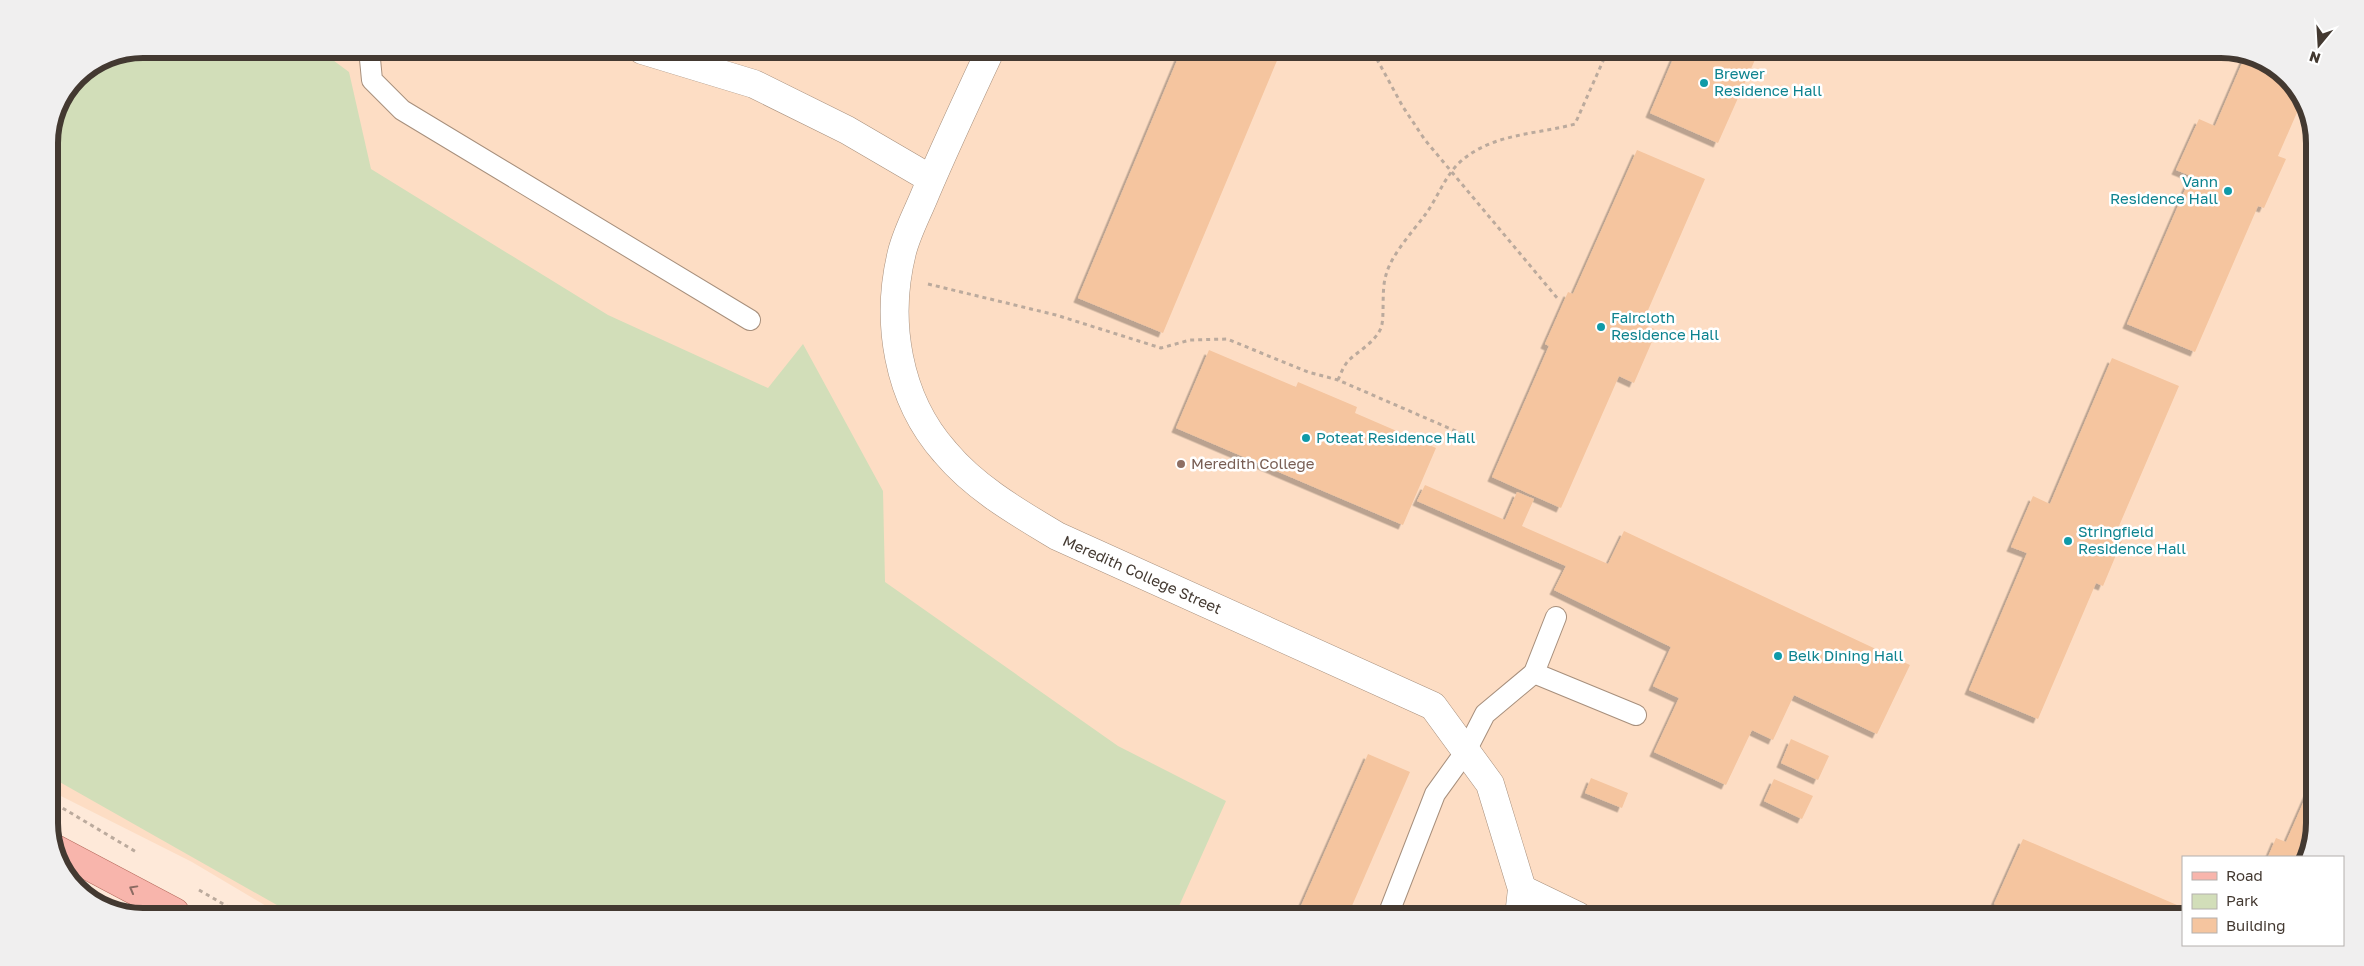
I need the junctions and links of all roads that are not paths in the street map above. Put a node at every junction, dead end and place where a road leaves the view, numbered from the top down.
1 (369, 58) edge
2 (668, 58) edge
3 (987, 58) edge
4 (931, 180) junction
5 (750, 320) dead end
6 (1556, 617) dead end
7 (1534, 673) junction
8 (1636, 715) dead end
9 (1466, 751) junction
10 (63, 853) edge
11 (1522, 889) junction
12 (167, 908) edge
13 (1391, 908) edge
14 (1520, 908) edge
15 (1561, 908) edge

1 - 5 lane
2 - 4 street
3 - 4 street, Meredith College Street
4 - 9 street, Meredith College Street
6 - 7 lane
7 - 8 lane
7 - 9 lane
9 - 11 street, Meredith College Street
9 - 13 lane
12 -> 10 main road
11 - 14 street, Meredith College Street
11 - 15 street

